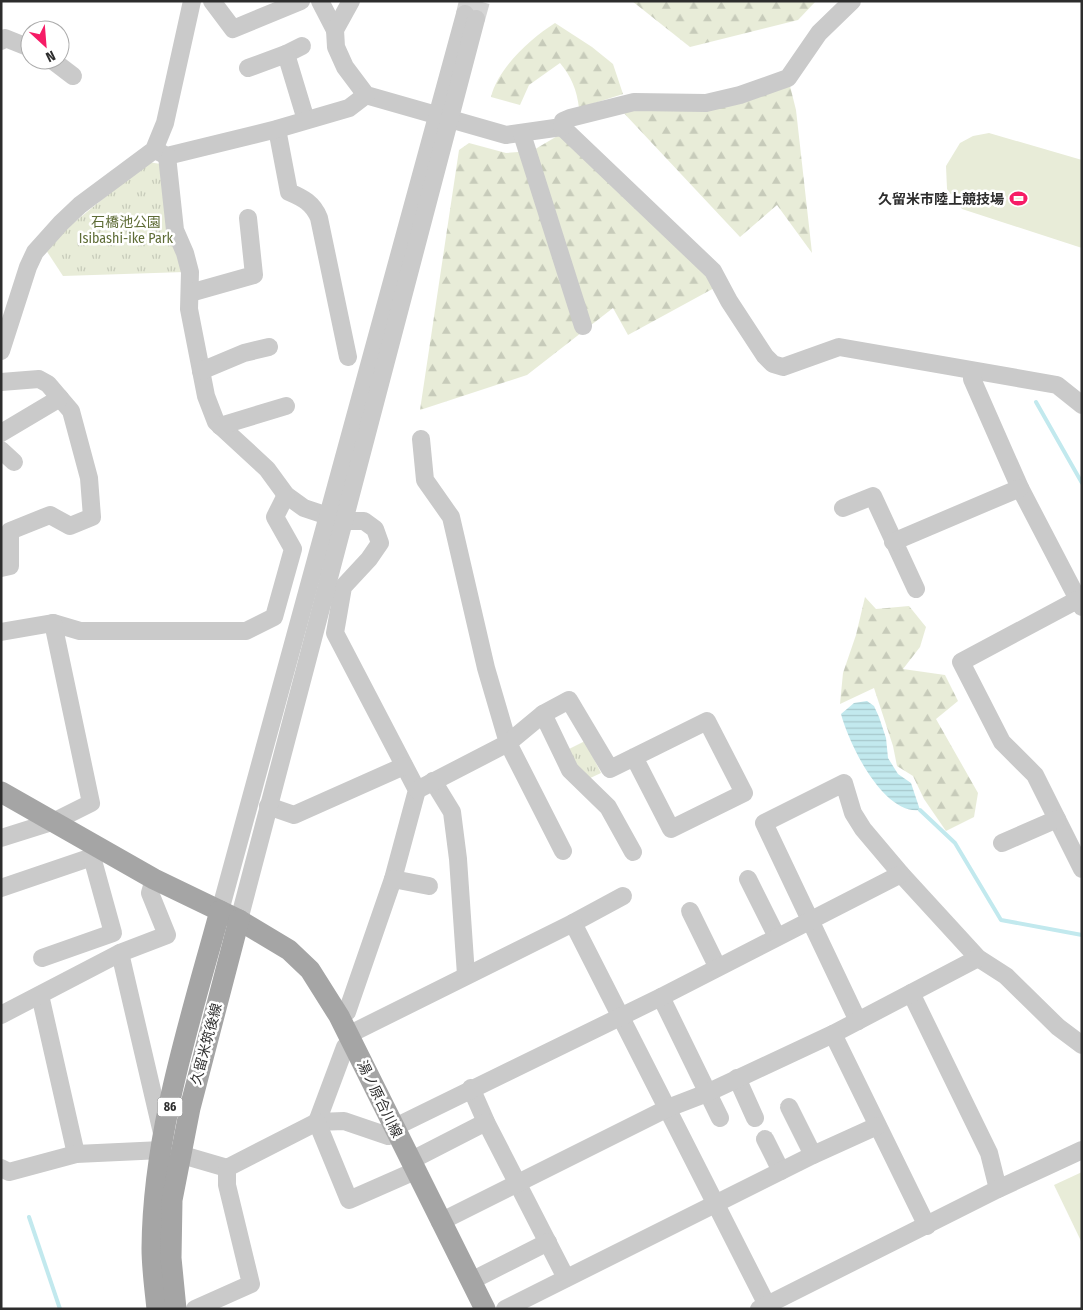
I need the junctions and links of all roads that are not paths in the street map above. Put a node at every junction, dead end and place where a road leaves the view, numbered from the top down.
1 (301, 1) edge
2 (320, 1) edge
3 (351, 1) edge
4 (852, 1) edge
5 (214, 2) edge
6 (187, 5) edge
7 (470, 17) tunnel mouth
8 (335, 30) junction
9 (1, 41) edge
10 (20, 44) edge
11 (302, 46) dead end
12 (286, 54) junction
13 (248, 68) dead end
14 (65, 70) edge
15 (73, 76) dead end
16 (366, 95) junction
17 (444, 116) junction
18 (306, 120) junction
19 (562, 127) junction
20 (277, 129) junction
21 (522, 134) junction
22 (161, 153) junction
23 (248, 218) dead end
24 (190, 293) junction
25 (583, 326) dead end
26 (268, 347) dead end
27 (1, 351) edge
28 (348, 357) dead end
29 (201, 371) junction
30 (972, 372) junction
31 (1, 382) edge
32 (60, 398) junction
33 (1082, 405) edge
34 (286, 406) dead end
35 (220, 426) junction
36 (1, 433) edge
37 (421, 440) dead end
38 (1, 450) edge
39 (14, 462) dead end
40 (1020, 488) junction
41 (286, 495) junction
42 (843, 508) dead end
43 (336, 518) junction
44 (893, 542) junction
45 (1, 568) edge
46 (916, 589) dead end
47 (1079, 603) edge
48 (53, 623) junction
49 (1, 632) edge
50 (543, 714) junction
51 (508, 744) junction
52 (634, 757) junction
53 (404, 766) junction
54 (432, 781) junction
55 (416, 790) junction
56 (1, 792) edge
57 (268, 806) junction
58 (1056, 819) junction
59 (55, 821) junction
60 (1, 838) edge
61 (1002, 843) dead end
62 (563, 851) dead end
63 (95, 852) junction
64 (633, 852) dead end
65 (1082, 869) edge
66 (901, 874) junction
67 (748, 878) dead end
68 (154, 879) junction
69 (393, 879) junction
70 (429, 886) dead end
71 (1, 888) edge
72 (622, 896) dead end
73 (690, 911) dead end
74 (229, 916) junction
75 (573, 922) junction
76 (810, 922) junction
77 (777, 937) junction
78 (120, 953) junction
79 (42, 958) dead end
80 (978, 958) junction
81 (717, 966) junction
82 (466, 975) junction
83 (40, 995) junction
84 (906, 996) junction
85 (661, 997) junction
86 (1, 1015) edge
87 (620, 1017) junction
88 (858, 1021) junction
89 (347, 1031) junction
90 (833, 1034) junction
91 (1082, 1045) edge
92 (737, 1078) junction
93 (471, 1088) junction
94 (706, 1093) junction
95 (788, 1107) dead end
96 (668, 1108) junction
97 (720, 1118) dead end
98 (756, 1118) dead end
99 (318, 1122) junction
100 (486, 1122) junction
101 (877, 1126) junction
102 (394, 1130) junction
103 (765, 1139) dead end
104 (168, 1147) junction
105 (1082, 1150) edge
106 (76, 1154) junction
107 (813, 1155) junction
108 (412, 1166) junction
109 (1, 1168) edge
110 (227, 1168) junction
111 (781, 1171) junction
112 (518, 1183) junction
113 (998, 1189) junction
114 (717, 1204) junction
115 (440, 1222) junction
116 (927, 1226) junction
117 (548, 1242) junction
118 (566, 1278) junction
119 (471, 1281) junction
120 (763, 1307) edge
121 (158, 1309) edge
122 (176, 1309) edge
123 (195, 1309) edge
124 (485, 1309) edge
125 (505, 1309) edge

1 - 5 street
2 - 8 street
3 - 8 street
4 - 19 street
6 - 22 street
7 - 17 street
8 - 16 street
9 - 10 street
11 - 12 street
12 - 13 street
12 - 18 street
14 - 15 street
16 - 17 street
16 - 18 street
17 - 21 street
17 - 43 street
18 - 20 street
19 - 21 street
19 - 30 street
20 - 22 street
20 - 28 street
21 - 25 street
22 - 24 street
22 - 27 street
23 - 24 street
24 - 29 street
26 - 29 street
29 - 35 street
30 - 33 street
30 - 40 street
31 - 32 street
32 - 36 street
32 - 45 street
34 - 35 street
35 - 41 street
37 - 51 street
38 - 39 street
40 - 44 street
40 - 47 street
41 - 43 street
41 - 48 street
42 - 44 street
43 - 53 street
43 - 57 street
43 - 74 street
44 - 46 street
47 - 58 street
48 - 49 street
48 - 59 street
50 - 51 street
50 - 52 street
50 - 64 street
51 - 54 street
51 - 62 street
52 - 52 street
53 - 55 street
53 - 57 street
54 - 55 street
54 - 82 street
55 - 69 street
56 - 59 main road
57 - 74 street
58 - 61 street
58 - 65 street
59 - 60 street
59 - 63 main road
63 - 68 main road
63 - 71 street
63 - 79 street
66 - 76 street
66 - 76 street
66 - 80 street
67 - 77 street
68 - 74 main road
68 - 78 street
69 - 70 street
69 - 89 street
72 - 75 street
73 - 81 street
74 - 89 main road, 湯ノ原合川線
74 - 104 main road, 久留米筑後線 / 86
75 - 82 street
75 - 87 street
76 - 77 street
76 - 88 street
77 - 81 street
78 - 83 street
78 - 104 street
80 - 84 street
80 - 91 street
81 - 85 street
82 - 89 street
83 - 86 street
83 - 106 street
84 - 88 street
84 - 113 street
85 - 87 street
85 - 94 street
87 - 93 street
87 - 96 street
88 - 90 street
89 - 99 street
89 - 102 main road, 湯ノ原合川線
90 - 92 street
90 - 101 street
92 - 94 street
92 - 98 street
93 - 100 street
93 - 102 street
94 - 96 street
94 - 97 street
95 - 107 street
96 - 112 street
96 - 114 street
99 - 102 street
99 - 108 street
99 - 110 street
100 - 108 street
100 - 112 street
101 - 107 street
101 - 116 street
102 - 108 main road, 湯ノ原合川線
103 - 111 street
104 - 106 street
104 - 110 street
104 - 121 main road, 久留米筑後線 / 86
104 - 122 main road, 久留米筑後線 / 86
105 - 113 street
106 - 109 street
107 - 111 street
108 - 115 main road, 湯ノ原合川線
110 - 123 street
111 - 114 street
112 - 115 street
112 - 117 street
113 - 116 street
114 - 118 street
114 - 120 street
115 - 119 main road, 湯ノ原合川線
116 - 120 street
117 - 118 street
117 - 119 street
118 - 125 street
119 - 124 main road, 湯ノ原合川線

